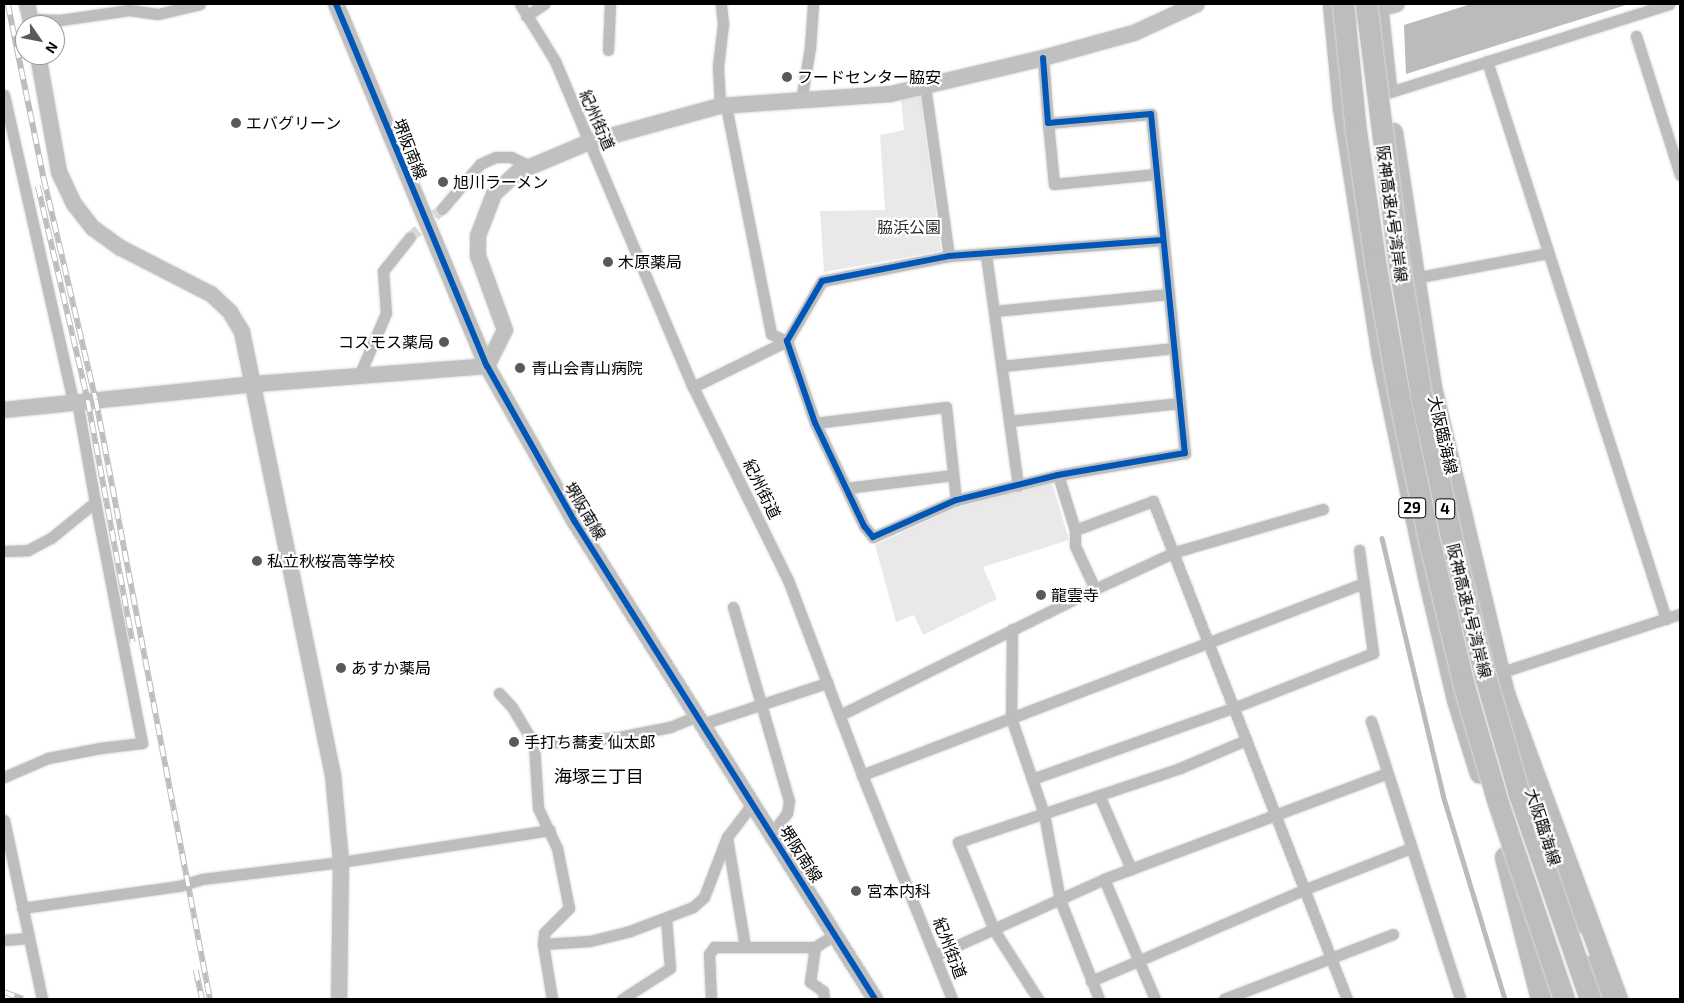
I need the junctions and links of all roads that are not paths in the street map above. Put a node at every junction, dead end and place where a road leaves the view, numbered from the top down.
1 (200, 4) edge
2 (336, 4) edge
3 (520, 4) edge
4 (544, 4) edge
5 (610, 4) edge
6 (721, 4) edge
7 (813, 4) edge
8 (1197, 4) edge
9 (1397, 4) edge
10 (1669, 4) edge
11 (1374, 6) edge
12 (166, 8) edge
13 (1180, 8) edge
14 (1336, 10) edge
15 (526, 16) junction
16 (65, 19) edge
17 (1636, 36) dead end
18 (608, 50) dead end
19 (1043, 58) junction
20 (1487, 61) junction
21 (40, 65) edge
22 (924, 86) junction
23 (1387, 93) junction
24 (4, 95) edge
25 (801, 101) junction
26 (723, 106) junction
27 (1048, 123) junction
28 (589, 142) junction
29 (530, 166) junction
30 (1156, 174) junction
31 (1680, 175) edge
32 (442, 209) tunnel mouth
33 (410, 237) tunnel mouth
34 (1162, 240) junction
35 (1548, 253) junction
36 (986, 254) junction
37 (949, 256) junction
38 (1414, 278) junction
39 (1168, 294) junction
40 (995, 311) junction
41 (787, 341) junction
42 (1174, 348) junction
43 (487, 366) junction
44 (1002, 366) junction
45 (358, 376) junction
46 (255, 384) junction
47 (693, 387) junction
48 (75, 402) junction
49 (1180, 404) junction
50 (4, 410) edge
51 (1009, 421) junction
52 (815, 423) junction
53 (1058, 474) junction
54 (953, 475) junction
55 (1018, 486) junction
56 (846, 488) junction
57 (956, 500) junction
58 (95, 502) junction
59 (1323, 509) dead end
60 (1076, 530) junction
61 (1359, 550) dead end
62 (4, 551) edge
63 (1175, 552) junction
64 (1364, 583) junction
65 (1095, 590) junction
66 (733, 607) dead end
67 (1680, 614) edge
68 (1666, 619) junction
69 (1012, 629) junction
70 (1210, 641) junction
71 (1501, 680) junction
72 (828, 683) junction
73 (499, 693) dead end
74 (762, 705) junction
75 (1233, 708) junction
76 (840, 715) junction
77 (1011, 718) junction
78 (699, 720) junction
79 (1371, 721) dead end
80 (1246, 740) junction
81 (534, 744) junction
82 (1387, 772) junction
83 (862, 775) junction
84 (4, 777) edge
85 (1032, 779) junction
86 (1099, 795) junction
87 (753, 803) junction
88 (1044, 814) junction
89 (1274, 814) junction
90 (4, 820) edge
91 (550, 830) junction
92 (771, 834) junction
93 (727, 836) junction
94 (1411, 848) junction
95 (1505, 856) junction
96 (341, 862) junction
97 (1131, 869) junction
98 (1104, 879) junction
99 (1304, 890) junction
100 (1060, 900) junction
101 (22, 908) junction
102 (666, 918) junction
103 (994, 930) junction
104 (836, 934) junction
105 (1393, 934) dead end
106 (28, 938) junction
107 (4, 940) edge
108 (543, 944) junction
109 (745, 947) junction
110 (815, 947) junction
111 (936, 955) junction
112 (1330, 956) junction
113 (1139, 960) junction
114 (1091, 981) junction
115 (45, 998) edge
116 (339, 999) edge
117 (552, 999) edge
118 (622, 999) edge
119 (712, 999) edge
120 (824, 999) edge
121 (875, 999) edge
122 (952, 999) edge
123 (1038, 999) edge
124 (1099, 999) edge
125 (1155, 999) edge
126 (1224, 999) edge
127 (1347, 999) edge
128 (1460, 999) edge
129 (1541, 999) edge
130 (1550, 999) edge
131 (1564, 999) edge
132 (1590, 999) edge
133 (1601, 999) edge
134 (1617, 999) edge

1 - 12 street
2 - 43 street, 堺阪南線
3 - 15 street, 紀州街道
4 - 15 street
5 - 18 street
6 - 26 street
7 - 25 street
8 - 13 street
9 - 11 street
10 - 20 street
11 - 14 street
11 - 23 main road, 大阪臨海線
11 - 132 highway, 阪神高速4号湾岸線 / 4, bridge
12 - 16 street
13 - 19 street
14 - 95 main road, 29
14 - 131 highway, 阪神高速4号湾岸線 / 4, bridge
15 - 28 street, 紀州街道
17 - 31 street
19 - 22 street
19 - 27 street
20 - 23 street
20 - 35 street
21 - 46 street
22 - 25 street
22 - 37 street
23 - 38 main road, 大阪臨海線
24 - 48 street
25 - 26 street
26 - 28 street
26 - 41 street
27 - 30 street
27 - 30 street
28 - 29 street
28 - 47 street, 紀州街道
29 - 32 street
29 - 43 street
30 - 34 street
33 - 45 street
34 - 36 street
34 - 39 street
35 - 38 street
35 - 68 street
36 - 37 street
36 - 40 street
37 - 41 street
38 - 71 main road, 大阪臨海線
39 - 40 street
39 - 42 street
40 - 44 street
41 - 47 street
41 - 52 street
42 - 44 street
42 - 49 street
43 - 45 street
43 - 78 street, 堺阪南線
44 - 51 street
45 - 46 street
46 - 48 street
46 - 96 street
47 - 72 street, 紀州街道
48 - 50 street
48 - 58 street
49 - 51 street
49 - 53 street
51 - 55 street
52 - 54 street
52 - 56 street
53 - 55 street
53 - 60 street
54 - 56 street
54 - 57 street
55 - 57 street
56 - 57 street
58 - 62 street
58 - 84 street
59 - 63 street
60 - 63 street
60 - 65 street
61 - 64 street
63 - 65 street
63 - 70 street
64 - 70 street
64 - 75 street
65 - 69 street
66 - 74 street
67 - 68 street
68 - 71 street
69 - 76 street
69 - 77 street
70 - 75 street
70 - 77 street
71 - 133 main road, 大阪臨海線
71 - 134 highway
72 - 74 street
72 - 76 street, 紀州街道
73 - 81 street
74 - 78 street
74 - 92 street
75 - 80 street
75 - 85 street
76 - 83 street, 紀州街道
77 - 83 street
77 - 85 street
78 - 81 street
78 - 87 street, 堺阪南線
79 - 82 street
80 - 86 street
80 - 89 street
81 - 91 street
82 - 89 street
82 - 94 street
83 - 111 street, 紀州街道
85 - 88 street
86 - 88 street
86 - 97 street
87 - 92 street, 堺阪南線
87 - 93 street
88 - 100 street
88 - 103 street
89 - 97 street
89 - 99 street
90 - 101 street
91 - 96 street
91 - 108 street
92 - 104 street, 堺阪南線
93 - 102 street
93 - 109 street
94 - 99 street
94 - 128 street
95 - 129 highway
95 - 130 main road, 29
96 - 101 street
96 - 116 street
97 - 98 street
98 - 100 street
98 - 113 street
99 - 112 street
99 - 113 street
100 - 103 street
100 - 114 street
101 - 106 street
102 - 108 street
102 - 118 street
103 - 111 street
103 - 123 street
104 - 110 street
104 - 121 street, 堺阪南線
105 - 112 street
106 - 107 street
106 - 115 street
108 - 117 street
109 - 110 street
109 - 119 street
110 - 120 street
111 - 122 street, 紀州街道
112 - 126 street
112 - 127 street
113 - 114 street
113 - 125 street
114 - 124 street

